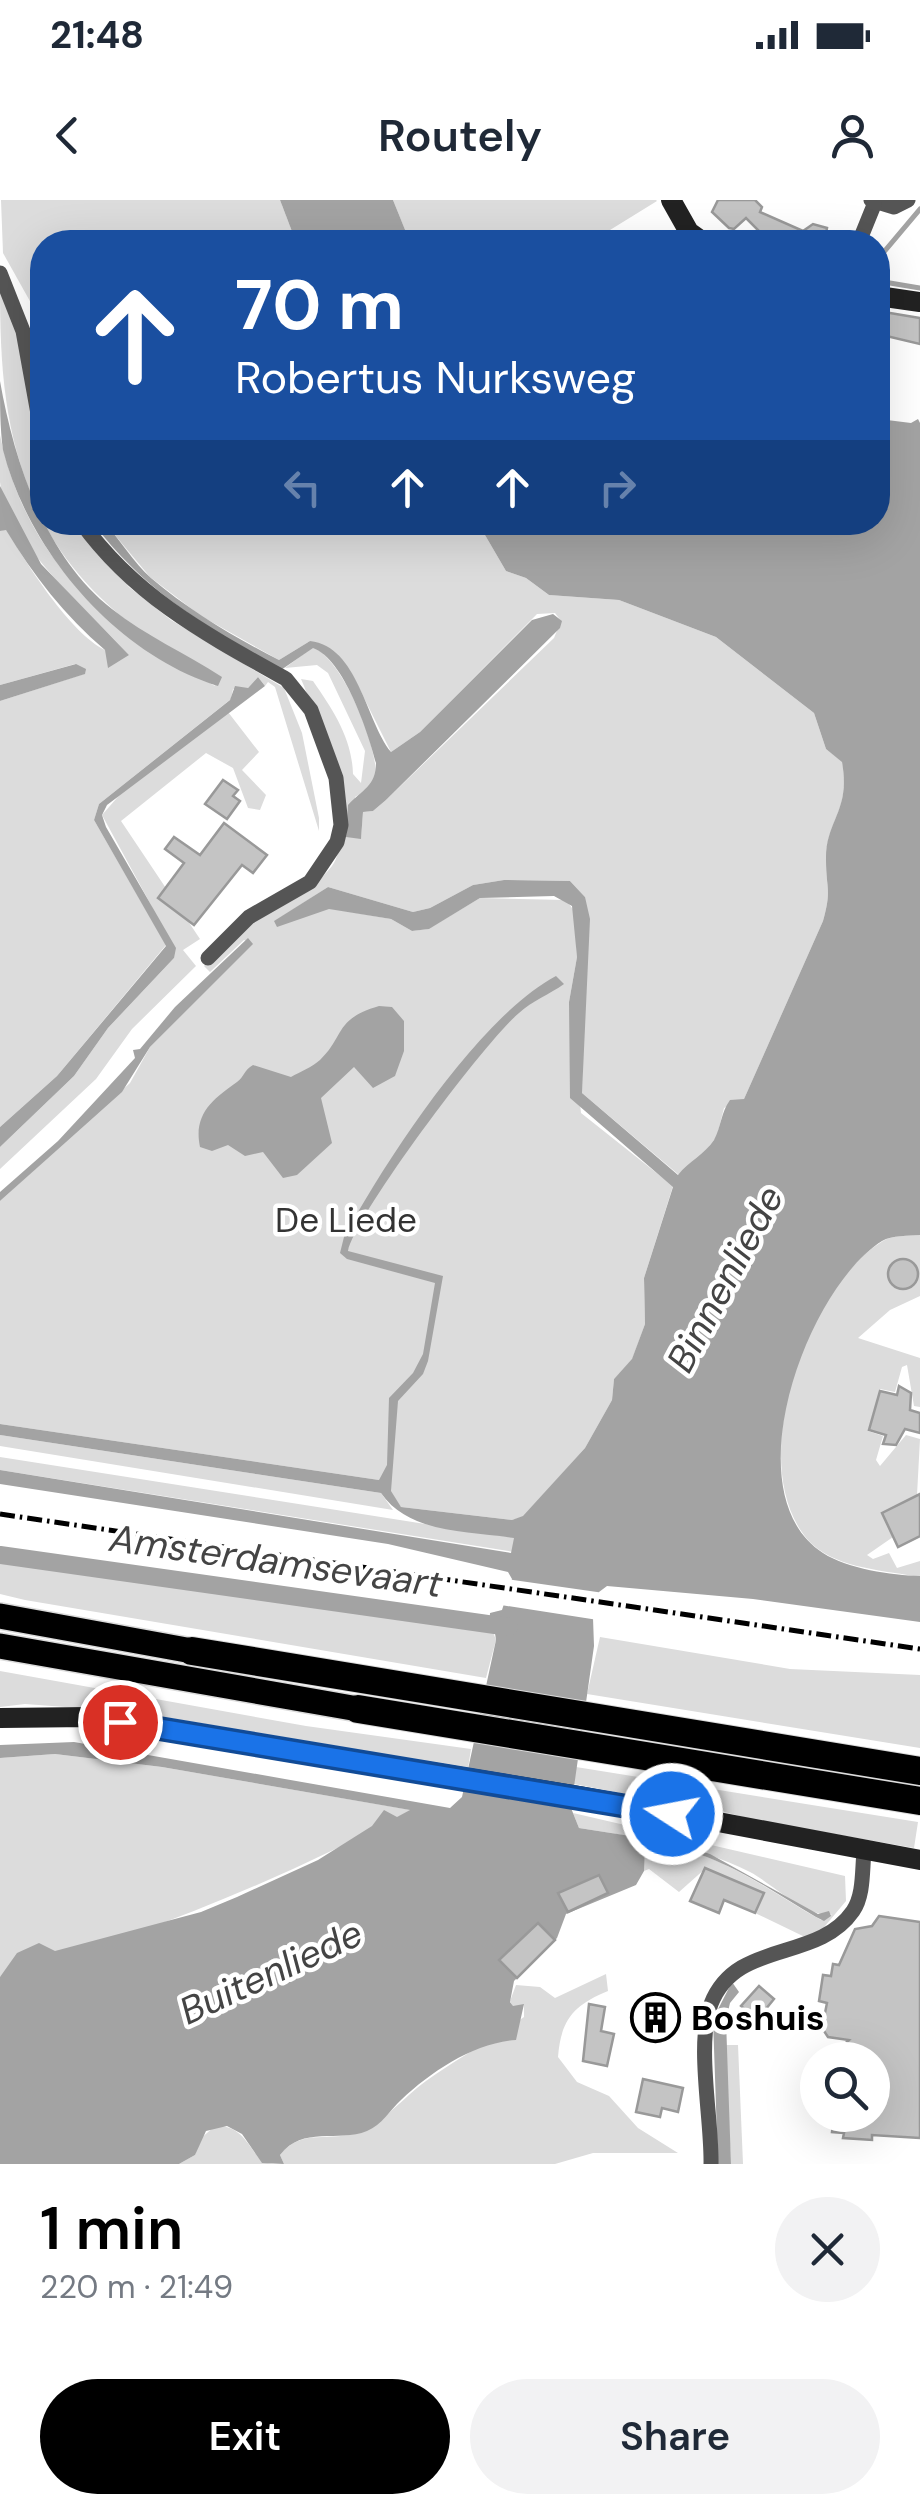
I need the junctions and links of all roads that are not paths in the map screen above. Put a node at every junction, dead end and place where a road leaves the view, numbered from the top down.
1 (671, 200) edge
2 (908, 200) edge
3 (872, 202) edge
4 (689, 230) edge
5 (863, 230) edge
6 (0, 273) edge
7 (890, 298) edge
8 (920, 302) edge
9 (30, 370) edge
10 (91, 535) edge
11 (208, 958) dead end
12 (0, 1616) edge
13 (0, 1646) edge
14 (192, 1651) joint
15 (358, 1709) joint
16 (0, 1718) edge
17 (644, 1740) junction
18 (914, 1770) edge
19 (912, 1800) edge
20 (864, 1852) junction
21 (920, 1860) edge
22 (711, 2164) edge

1 - 4 main road
2 - 3 street
3 - 5 street
6 - 9 street
7 - 8 main road
10 - 11 street
12 - 14 main road
13 - 15 main road
14 - 17 highway
15 - 17 highway
16 - 20 main road
17 - 18 highway
17 - 19 highway
20 - 21 main road
20 - 22 street

